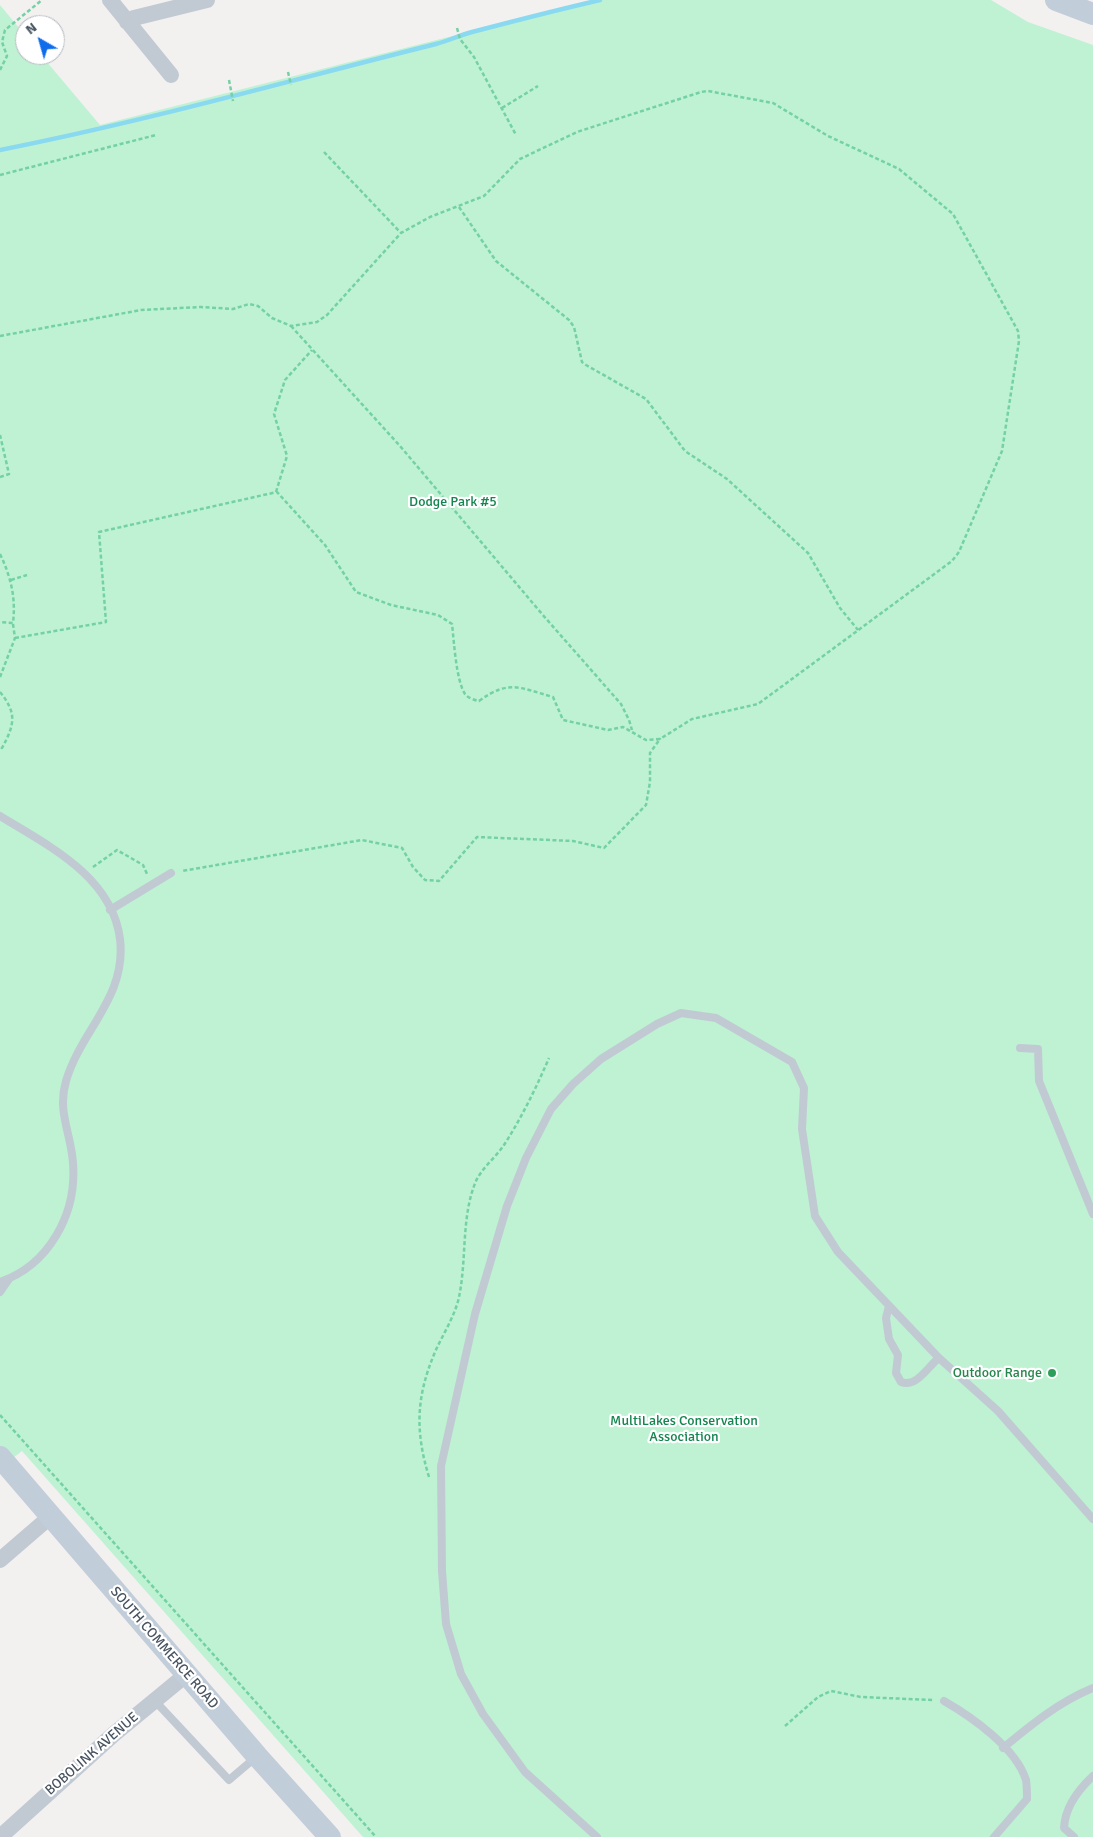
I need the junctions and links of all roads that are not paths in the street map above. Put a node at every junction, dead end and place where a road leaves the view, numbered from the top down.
1 (110, 0) edge
2 (206, 0) edge
3 (1056, 0) edge
4 (1093, 14) edge
5 (127, 22) junction
6 (172, 75) dead end
7 (0, 816) edge
8 (171, 873) road end
9 (110, 910) junction
10 (1020, 1048) dead end
11 (1093, 1214) edge
12 (9, 1279) junction
13 (0, 1282) edge
14 (0, 1292) edge
15 (889, 1306) junction
16 (938, 1358) junction
17 (0, 1457) edge
18 (51, 1516) junction
19 (1093, 1520) edge
20 (0, 1560) edge
21 (187, 1674) junction
22 (1093, 1688) edge
23 (155, 1701) junction
24 (944, 1701) road end
25 (1003, 1748) junction
26 (257, 1756) junction
27 (1093, 1776) edge
28 (1064, 1828) junction
29 (326, 1835) edge
30 (0, 1837) edge
31 (597, 1837) edge
32 (994, 1837) edge
33 (1064, 1837) edge
34 (1074, 1837) edge

1 - 5 street
2 - 5 street
3 - 4 street
5 - 6 street
7 - 9 lane
8 - 9 lane
9 - 12 lane
10 - 11 lane
12 - 13 lane
12 - 14 lane
15 - 16 lane
15 - 16 lane
15 - 31 lane
16 - 19 lane
17 - 18 street, SOUTH COMMERCE ROAD
18 - 20 street
18 - 21 street, SOUTH COMMERCE ROAD
21 - 23 street, BOBOLINK AVENUE
21 - 26 street, SOUTH COMMERCE ROAD
22 - 25 lane
23 - 26 lane
23 - 30 street, BOBOLINK AVENUE
24 - 25 lane
25 - 32 lane
26 - 29 street, SOUTH COMMERCE ROAD
27 - 28 lane
28 - 33 lane
28 - 34 lane

